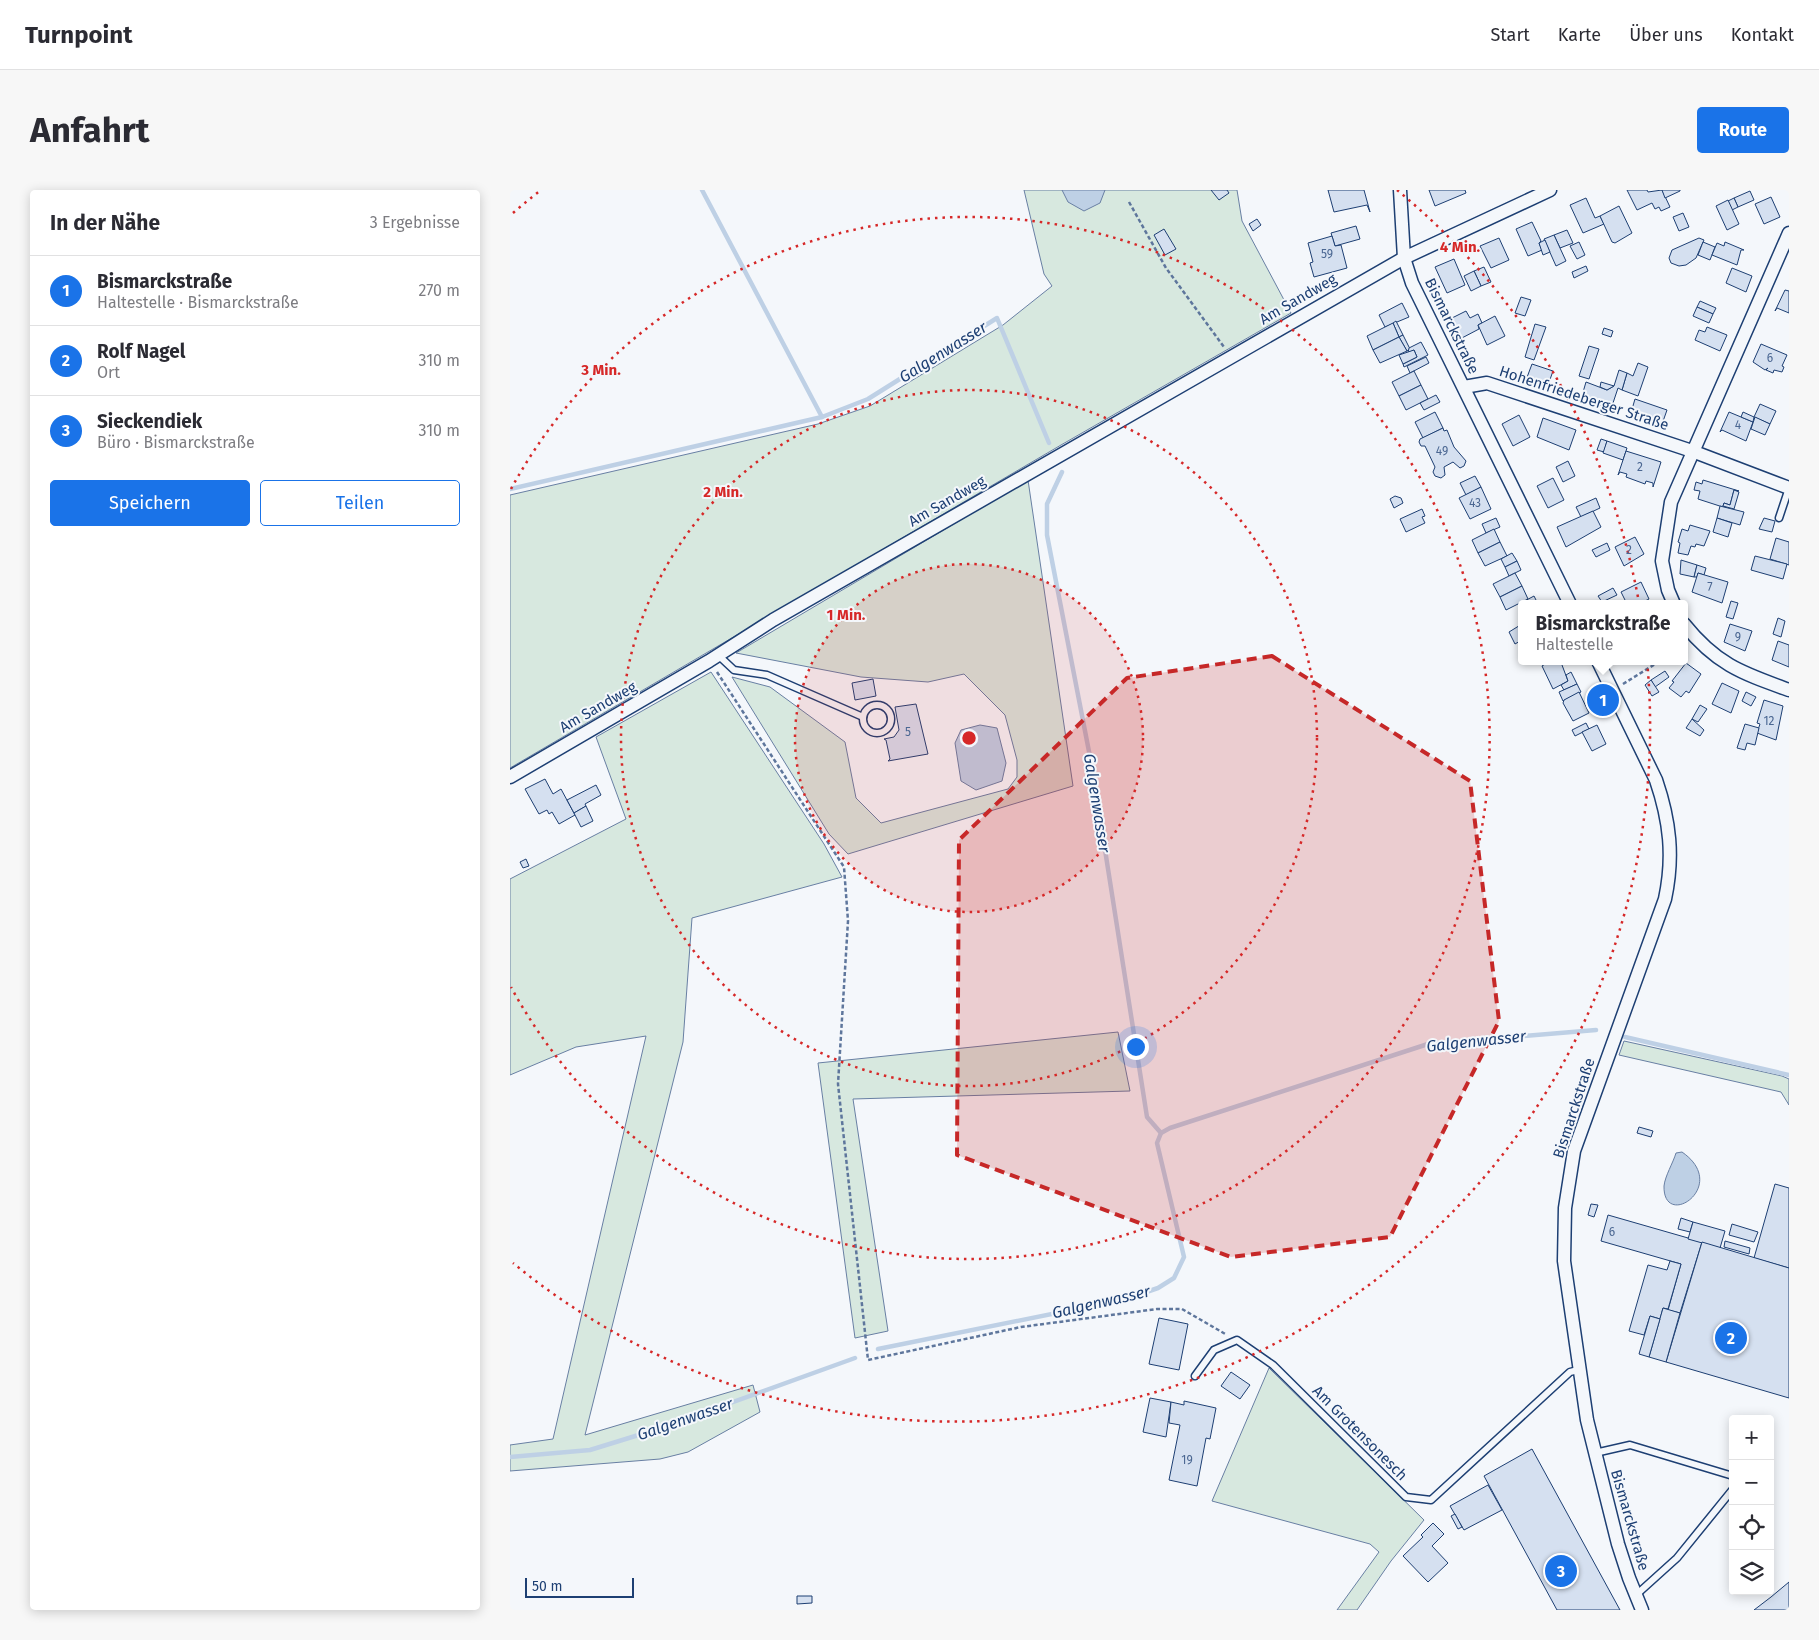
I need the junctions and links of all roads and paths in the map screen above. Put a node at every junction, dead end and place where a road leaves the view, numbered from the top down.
1 (1400, 190) edge
2 (1550, 190) edge
3 (1129, 202) dead end
4 (1789, 233) edge
5 (1404, 258) junction
6 (1230, 357) junction
7 (1464, 387) junction
8 (1692, 452) junction
9 (1789, 488) edge
10 (1779, 518) dead end
11 (1568, 600) edge
12 (1672, 600) edge
13 (1688, 629) edge
14 (714, 658) junction
15 (1600, 665) edge
16 (1653, 665) edge
17 (1612, 690) junction
18 (1789, 690) edge
19 (863, 717) junction
20 (510, 777) edge
21 (1237, 1340) junction
22 (1578, 1370) junction
23 (1195, 1376) dead end
24 (1595, 1454) junction
25 (1729, 1475) edge
26 (1729, 1494) edge
27 (1636, 1595) junction
28 (1642, 1610) edge

1 - 5 street, Bismarckstraße
2 - 5 street
3 - 6 path
4 - 8 street
5 - 6 street, Am Sandweg
5 - 7 street, Bismarckstraße
6 - 14 street, Am Sandweg
7 - 8 street, Hohenfriedeberger Straße
7 - 11 street, Bismarckstraße
8 - 9 street, Hohenfriedeberger Straße
8 - 12 street
9 - 10 lane
13 - 18 street
14 - 19 lane
14 - 20 street, Am Sandweg
14 - 21 path
15 - 17 street, Bismarckstraße
16 - 17 path
17 - 22 street, Bismarckstraße
19 - 19 lane
21 - 22 lane, Am Grotensonesch
21 - 23 lane
22 - 24 street, Bismarckstraße
24 - 25 lane
24 - 27 street, Bismarckstraße
26 - 27 lane
27 - 28 street, Bismarckstraße

